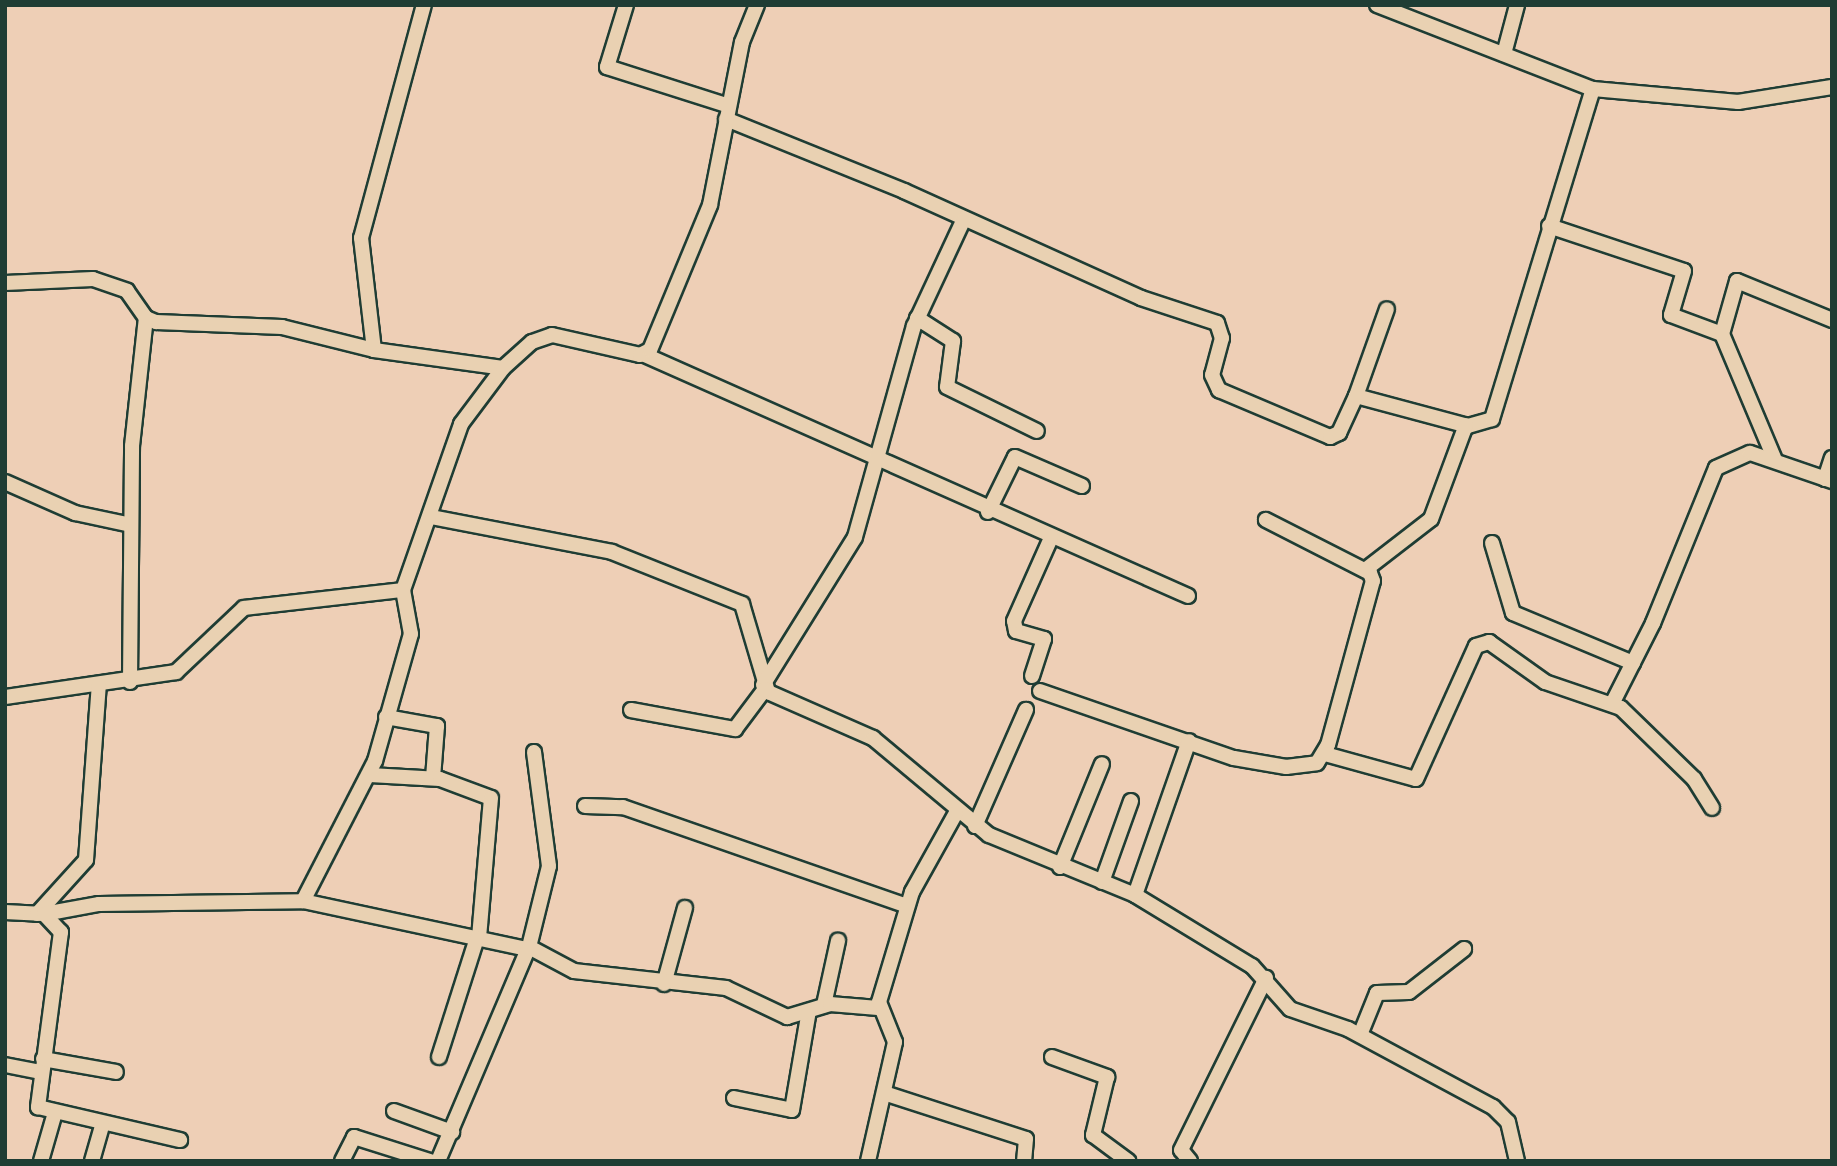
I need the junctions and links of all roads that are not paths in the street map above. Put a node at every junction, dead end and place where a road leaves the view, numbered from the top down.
1 (424, 5) edge
2 (626, 5) edge
3 (757, 5) edge
4 (1377, 5) edge
5 (1517, 5) edge
6 (1504, 54) junction
7 (1832, 87) edge
8 (1593, 89) junction
9 (728, 113) junction
10 (964, 219) junction
11 (1549, 226) junction
12 (5, 283) edge
13 (1387, 309) dead end
14 (146, 318) junction
15 (917, 318) junction
16 (1832, 320) edge
17 (1722, 334) junction
18 (374, 350) junction
19 (645, 355) junction
20 (503, 368) junction
21 (1356, 396) junction
22 (1466, 425) junction
23 (1037, 431) dead end
24 (877, 458) junction
25 (1832, 458) edge
26 (1775, 460) junction
27 (1828, 480) edge
28 (5, 482) edge
29 (1082, 486) dead end
30 (988, 512) junction
31 (431, 517) junction
32 (1266, 520) dead end
33 (131, 525) junction
34 (1051, 538) junction
35 (1492, 543) dead end
36 (1365, 570) junction
37 (403, 590) junction
38 (1188, 596) dead end
39 (1633, 663) junction
40 (1032, 676) dead end
41 (130, 682) junction
42 (99, 684) junction
43 (764, 687) junction
44 (1040, 691) dead end
45 (5, 697) edge
46 (1613, 702) junction
47 (631, 710) dead end
48 (1026, 710) dead end
49 (386, 717) junction
50 (1189, 741) junction
51 (534, 752) dead end
52 (1325, 754) junction
53 (1102, 764) dead end
54 (370, 775) junction
55 (433, 778) junction
56 (1131, 801) dead end
57 (584, 806) dead end
58 (1712, 808) dead end
59 (956, 813) junction
60 (975, 826) junction
61 (1060, 867) junction
62 (1102, 882) junction
63 (1136, 895) junction
64 (303, 901) junction
65 (907, 906) junction
66 (685, 908) dead end
67 (5, 912) edge
68 (40, 914) junction
69 (478, 938) junction
70 (838, 941) dead end
71 (528, 948) junction
72 (1464, 949) dead end
73 (1266, 978) junction
74 (664, 984) junction
75 (824, 1005) junction
76 (878, 1008) junction
77 (809, 1011) junction
78 (1360, 1035) junction
79 (439, 1057) dead end
80 (1052, 1057) dead end
81 (5, 1065) edge
82 (42, 1066) junction
83 (116, 1072) dead end
84 (884, 1093) junction
85 (734, 1098) dead end
86 (394, 1111) dead end
87 (54, 1116) junction
88 (102, 1125) junction
89 (452, 1132) junction
90 (180, 1140) dead end
91 (41, 1161) edge
92 (92, 1161) edge
93 (342, 1161) edge
94 (430, 1161) edge
95 (438, 1161) edge
96 (868, 1161) edge
97 (1024, 1161) edge
98 (1128, 1161) edge
99 (1190, 1161) edge
100 (1517, 1161) edge

1 - 18 street
2 - 9 street
3 - 9 street
4 - 6 street
5 - 6 street
6 - 8 street
7 - 8 street
8 - 11 street
9 - 10 street
9 - 19 street
10 - 15 street
10 - 21 street
11 - 17 street
11 - 22 street
12 - 14 street
13 - 21 street
14 - 18 street
14 - 33 street
15 - 23 street
15 - 24 street
16 - 17 street
17 - 26 street
18 - 20 street
19 - 20 street
19 - 24 street
20 - 31 street
21 - 22 street
22 - 36 street
24 - 30 street
24 - 43 street
25 - 27 street
26 - 27 street
26 - 39 street
28 - 33 street
29 - 30 street
30 - 34 street
31 - 37 street
31 - 43 street
32 - 36 street
33 - 41 street
34 - 38 street
34 - 40 street
35 - 39 street
36 - 52 street
37 - 41 street
37 - 49 street
39 - 46 street
41 - 42 street
42 - 45 street
42 - 68 street
43 - 47 street
43 - 59 street
44 - 50 street
46 - 52 street
46 - 58 street
48 - 60 street
49 - 54 street
49 - 55 street
50 - 52 street
50 - 63 street
51 - 71 street
53 - 61 street
54 - 55 street
54 - 64 street
55 - 69 street
56 - 62 street
57 - 65 street
59 - 60 street
59 - 65 street
60 - 61 street
61 - 62 street
62 - 63 street
63 - 73 street
64 - 68 street
64 - 69 street
65 - 76 street
66 - 74 street
67 - 68 street
68 - 82 street
69 - 71 street
69 - 79 street
70 - 75 street
71 - 74 street
71 - 89 street
72 - 78 street
73 - 78 street
73 - 99 street
74 - 77 street
75 - 76 street
75 - 77 street
76 - 84 street
77 - 85 street
78 - 100 street
80 - 98 street
81 - 82 street
82 - 83 street
82 - 87 street
84 - 96 street
84 - 97 street
86 - 89 street
87 - 88 street
87 - 91 street
88 - 90 street
88 - 92 street
89 - 95 street
93 - 94 street

